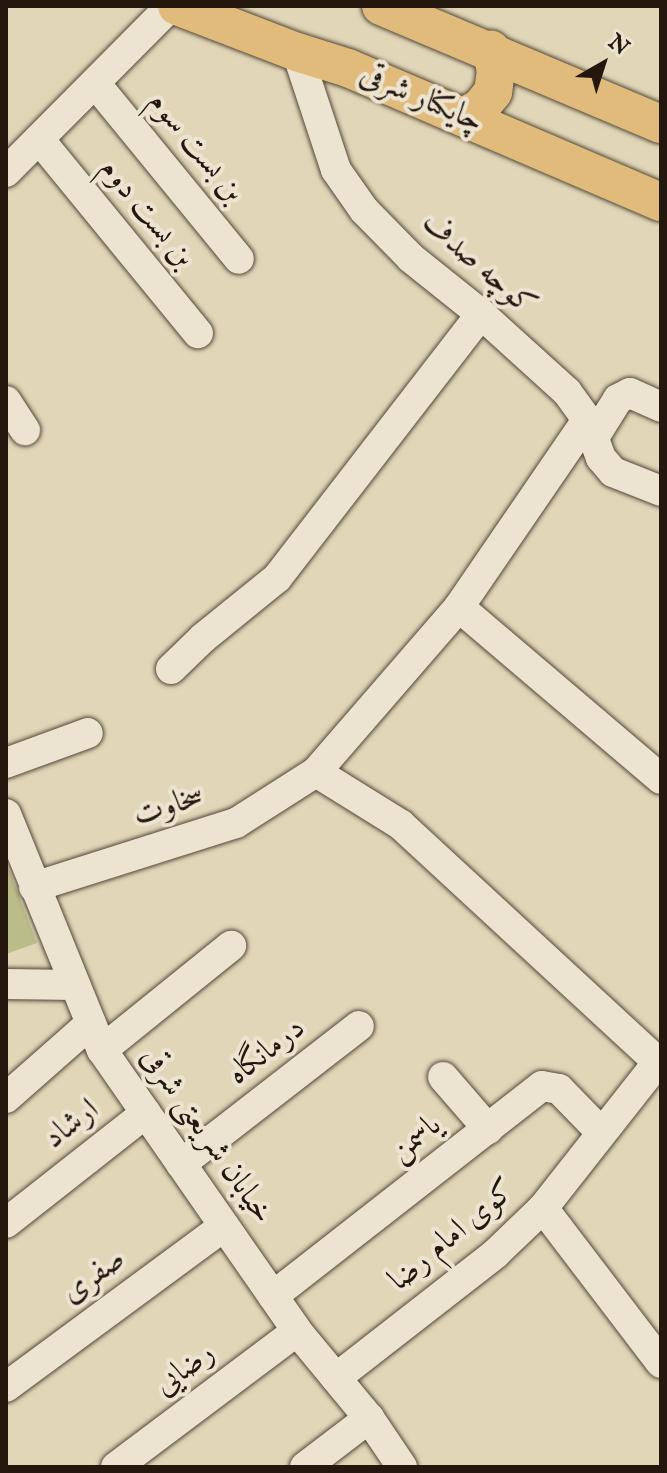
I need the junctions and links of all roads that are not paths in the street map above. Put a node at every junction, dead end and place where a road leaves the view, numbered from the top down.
1 (174, 6) edge
2 (381, 6) edge
3 (491, 50) junction
4 (297, 52) junction
5 (95, 83) junction
6 (463, 117) junction
7 (660, 121) edge
8 (39, 139) junction
9 (6, 172) edge
10 (661, 202) edge
11 (239, 259) dead end
12 (481, 314) junction
13 (198, 333) dead end
14 (6, 401) edge
15 (661, 407) edge
16 (590, 429) junction
17 (25, 430) dead end
18 (661, 491) edge
19 (459, 607) junction
20 (171, 669) dead end
21 (88, 733) dead end
22 (6, 763) edge
23 (316, 772) junction
24 (661, 779) edge
25 (6, 814) edge
26 (34, 887) junction
27 (231, 946) dead end
28 (6, 984) edge
29 (75, 985) junction
30 (359, 1026) dead end
31 (96, 1037) junction
32 (660, 1060) edge
33 (443, 1077) dead end
34 (6, 1098) edge
35 (146, 1113) junction
36 (488, 1129) junction
37 (601, 1132) junction
38 (181, 1164) junction
39 (543, 1208) junction
40 (6, 1223) edge
41 (224, 1226) junction
42 (273, 1296) junction
43 (297, 1331) junction
44 (661, 1363) edge
45 (336, 1378) junction
46 (6, 1387) edge
47 (369, 1418) junction
48 (116, 1467) edge
49 (305, 1467) edge
50 (402, 1467) edge

1 - 4 main road, چایکنار شرقی
1 - 5 street
2 - 3 main road
3 - 6 main road
3 - 7 main road
4 - 6 main road, چایکنار شرقی
4 - 12 street, کوچه صدف
5 - 8 street
5 - 11 street, بن بست سوم
6 - 10 main road, چایکنار شرقی
8 - 9 street
8 - 13 street, بن بست دوم
12 - 16 street, کوچه صدف
12 - 20 street
14 - 17 street
15 - 16 street, سخاوت
16 - 18 street, کوچه صدف
16 - 19 street, سخاوت
19 - 23 street, سخاوت
19 - 24 street
21 - 22 street
23 - 26 street, سخاوت
23 - 32 street
25 - 26 street, خیابان شریعتی شرقی
26 - 29 street, خیابان شریعتی شرقی
27 - 31 street
28 - 29 street
29 - 31 street, خیابان شریعتی شرقی
30 - 38 street, درمانگاه
31 - 34 street
31 - 35 street, خیابان شریعتی شرقی
32 - 37 street, کوی امام رضا
33 - 36 street
35 - 38 street, خیابان شریعتی شرقی
35 - 40 street, ارشاد
36 - 37 street, یاسمن
36 - 42 street, یاسمن
37 - 39 street, کوی امام رضا
38 - 41 street, خیابان شریعتی شرقی
39 - 44 street
39 - 45 street, کوی امام رضا
41 - 42 street, خیابان شریعتی شرقی
41 - 46 street, صفری
42 - 43 street, خیابان شریعتی شرقی
43 - 45 street, خیابان شریعتی شرقی
43 - 48 street, رضایی
45 - 47 street, خیابان شریعتی شرقی
47 - 49 street
47 - 50 street, خیابان شریعتی شرقی

